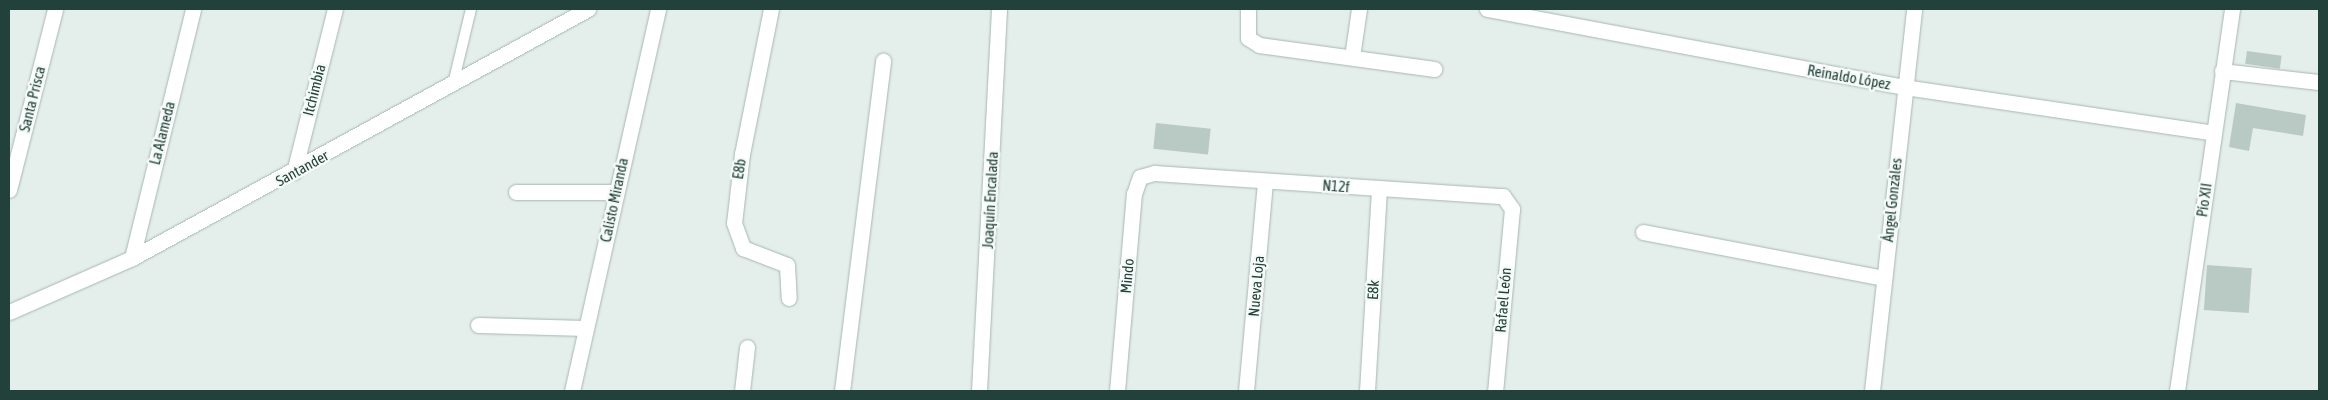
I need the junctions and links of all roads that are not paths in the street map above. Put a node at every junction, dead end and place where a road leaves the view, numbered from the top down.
1 (55, 9) edge
2 (194, 9) edge
3 (335, 9) edge
4 (471, 9) edge
5 (588, 9) edge
6 (658, 9) edge
7 (771, 9) edge
8 (999, 9) edge
9 (1248, 9) edge
10 (1359, 9) edge
11 (1487, 9) edge
12 (1914, 9) edge
13 (2232, 9) edge
14 (1352, 57) junction
15 (883, 61) dead end
16 (1434, 69) dead end
17 (2222, 71) junction
18 (2319, 82) edge
19 (453, 84) junction
20 (1904, 87) junction
21 (2214, 133) junction
22 (294, 172) junction
23 (1154, 173) joint
24 (1265, 181) junction
25 (1380, 189) junction
26 (9, 190) edge
27 (516, 192) dead end
28 (615, 192) junction
29 (1512, 209) joint
30 (1643, 232) dead end
31 (132, 258) junction
32 (1884, 278) junction
33 (790, 298) dead end
34 (9, 312) edge
35 (478, 325) dead end
36 (586, 328) junction
37 (747, 347) dead end
38 (572, 391) edge
39 (742, 391) edge
40 (842, 391) edge
41 (979, 391) edge
42 (1117, 391) edge
43 (1246, 391) edge
44 (1367, 391) edge
45 (1495, 391) edge
46 (1872, 391) edge
47 (2176, 391) edge

1 - 26 street, Santa Prisca
2 - 31 street, La Alameda
3 - 22 street, Itchimbia
4 - 19 lane
5 - 19 street, Santander
6 - 28 street, Calisto Miranda
7 - 33 street, E8b
8 - 41 street, Joaquín Encalada
9 - 14 street
10 - 14 street
11 - 20 street, Reinaldo López
12 - 20 street, Ángel Gonzáles
13 - 17 street, Pío XII
14 - 16 street
15 - 40 street
17 - 18 street
17 - 21 street, Pío XII
19 - 22 street, Santander
20 - 21 street, Reinaldo López
20 - 32 street, Ángel Gonzáles
21 - 47 street, Pío XII
22 - 31 street, Santander
23 - 24 street, N12f
23 - 42 street, Mindo
24 - 25 street, N12f
24 - 43 street, Nueva Loja
25 - 29 street, N12f
25 - 44 street, E8k
27 - 28 street
28 - 36 street, Calisto Miranda
29 - 45 street, Rafael León
30 - 32 street
31 - 34 street, Santander
32 - 46 street, Ángel Gonzáles
35 - 36 street
36 - 38 street, Calisto Miranda
37 - 39 street

